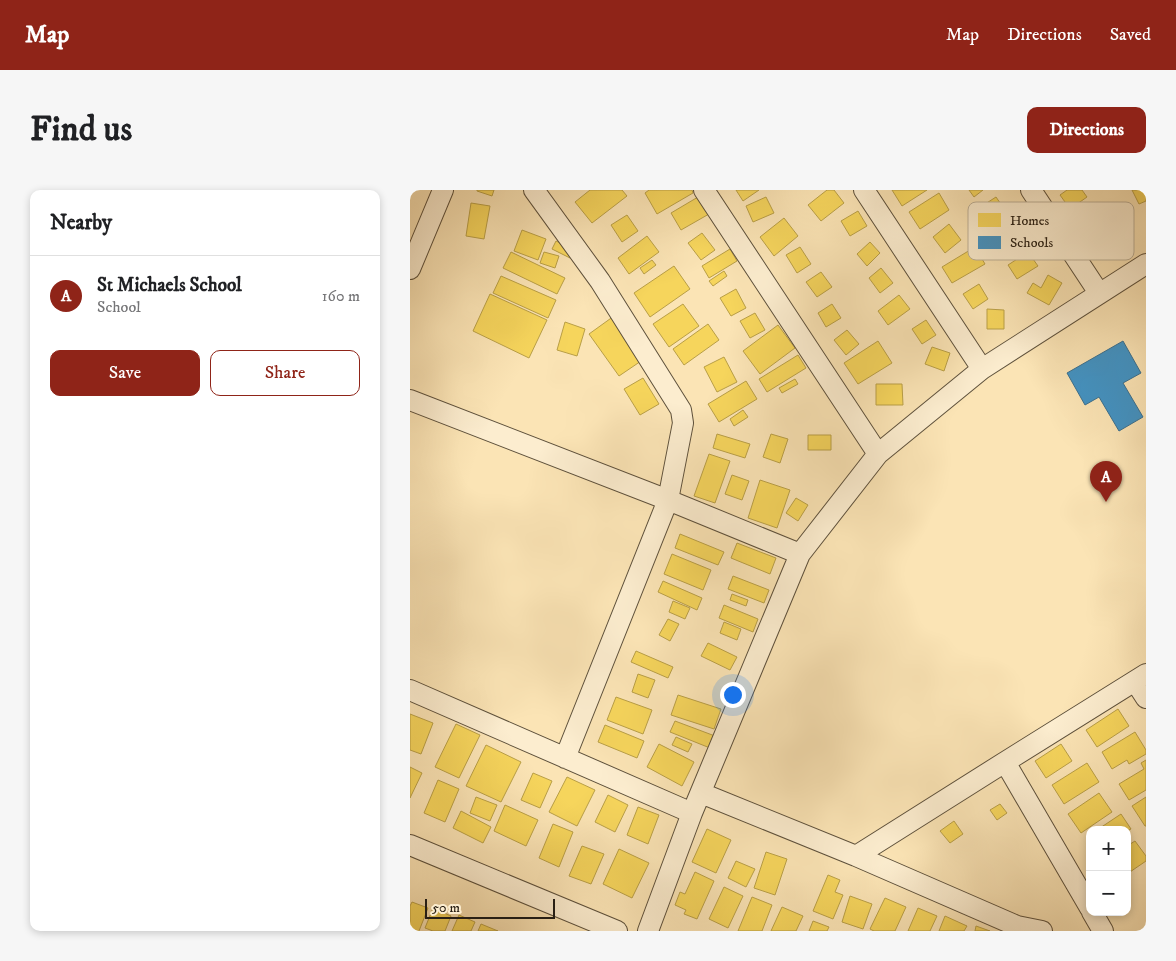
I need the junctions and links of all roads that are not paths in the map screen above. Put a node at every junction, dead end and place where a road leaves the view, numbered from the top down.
1 (443, 190) edge
2 (534, 190) edge
3 (704, 190) edge
4 (864, 190) edge
5 (1032, 190) edge
6 (1040, 202) edge
7 (412, 258) edge
8 (1078, 260) edge
9 (1146, 264) edge
10 (1099, 293) junction
11 (982, 370) junction
12 (410, 400) edge
13 (878, 454) junction
14 (668, 500) junction
15 (800, 554) junction
16 (1141, 677) edge
17 (410, 690) edge
18 (1146, 698) edge
19 (565, 758) junction
20 (1005, 762) junction
21 (701, 793) junction
22 (692, 813) junction
23 (410, 845) edge
24 (856, 856) junction
25 (1086, 901) edge
26 (1094, 916) edge
27 (1016, 928) edge
28 (617, 931) edge
29 (648, 931) edge
30 (1042, 931) edge
31 (1103, 931) edge

1 - 7 street
2 - 14 street
3 - 13 street
4 - 11 street
5 - 6 street
8 - 10 street
9 - 10 street
10 - 11 street
11 - 13 street
12 - 14 street
13 - 15 street
14 - 15 street
14 - 19 street
15 - 21 street
16 - 18 street
16 - 20 street
17 - 19 street
19 - 22 street
20 - 24 street
20 - 25 street
21 - 22 street
21 - 24 street
22 - 29 street
23 - 28 street
24 - 27 street
26 - 31 street
27 - 30 street

